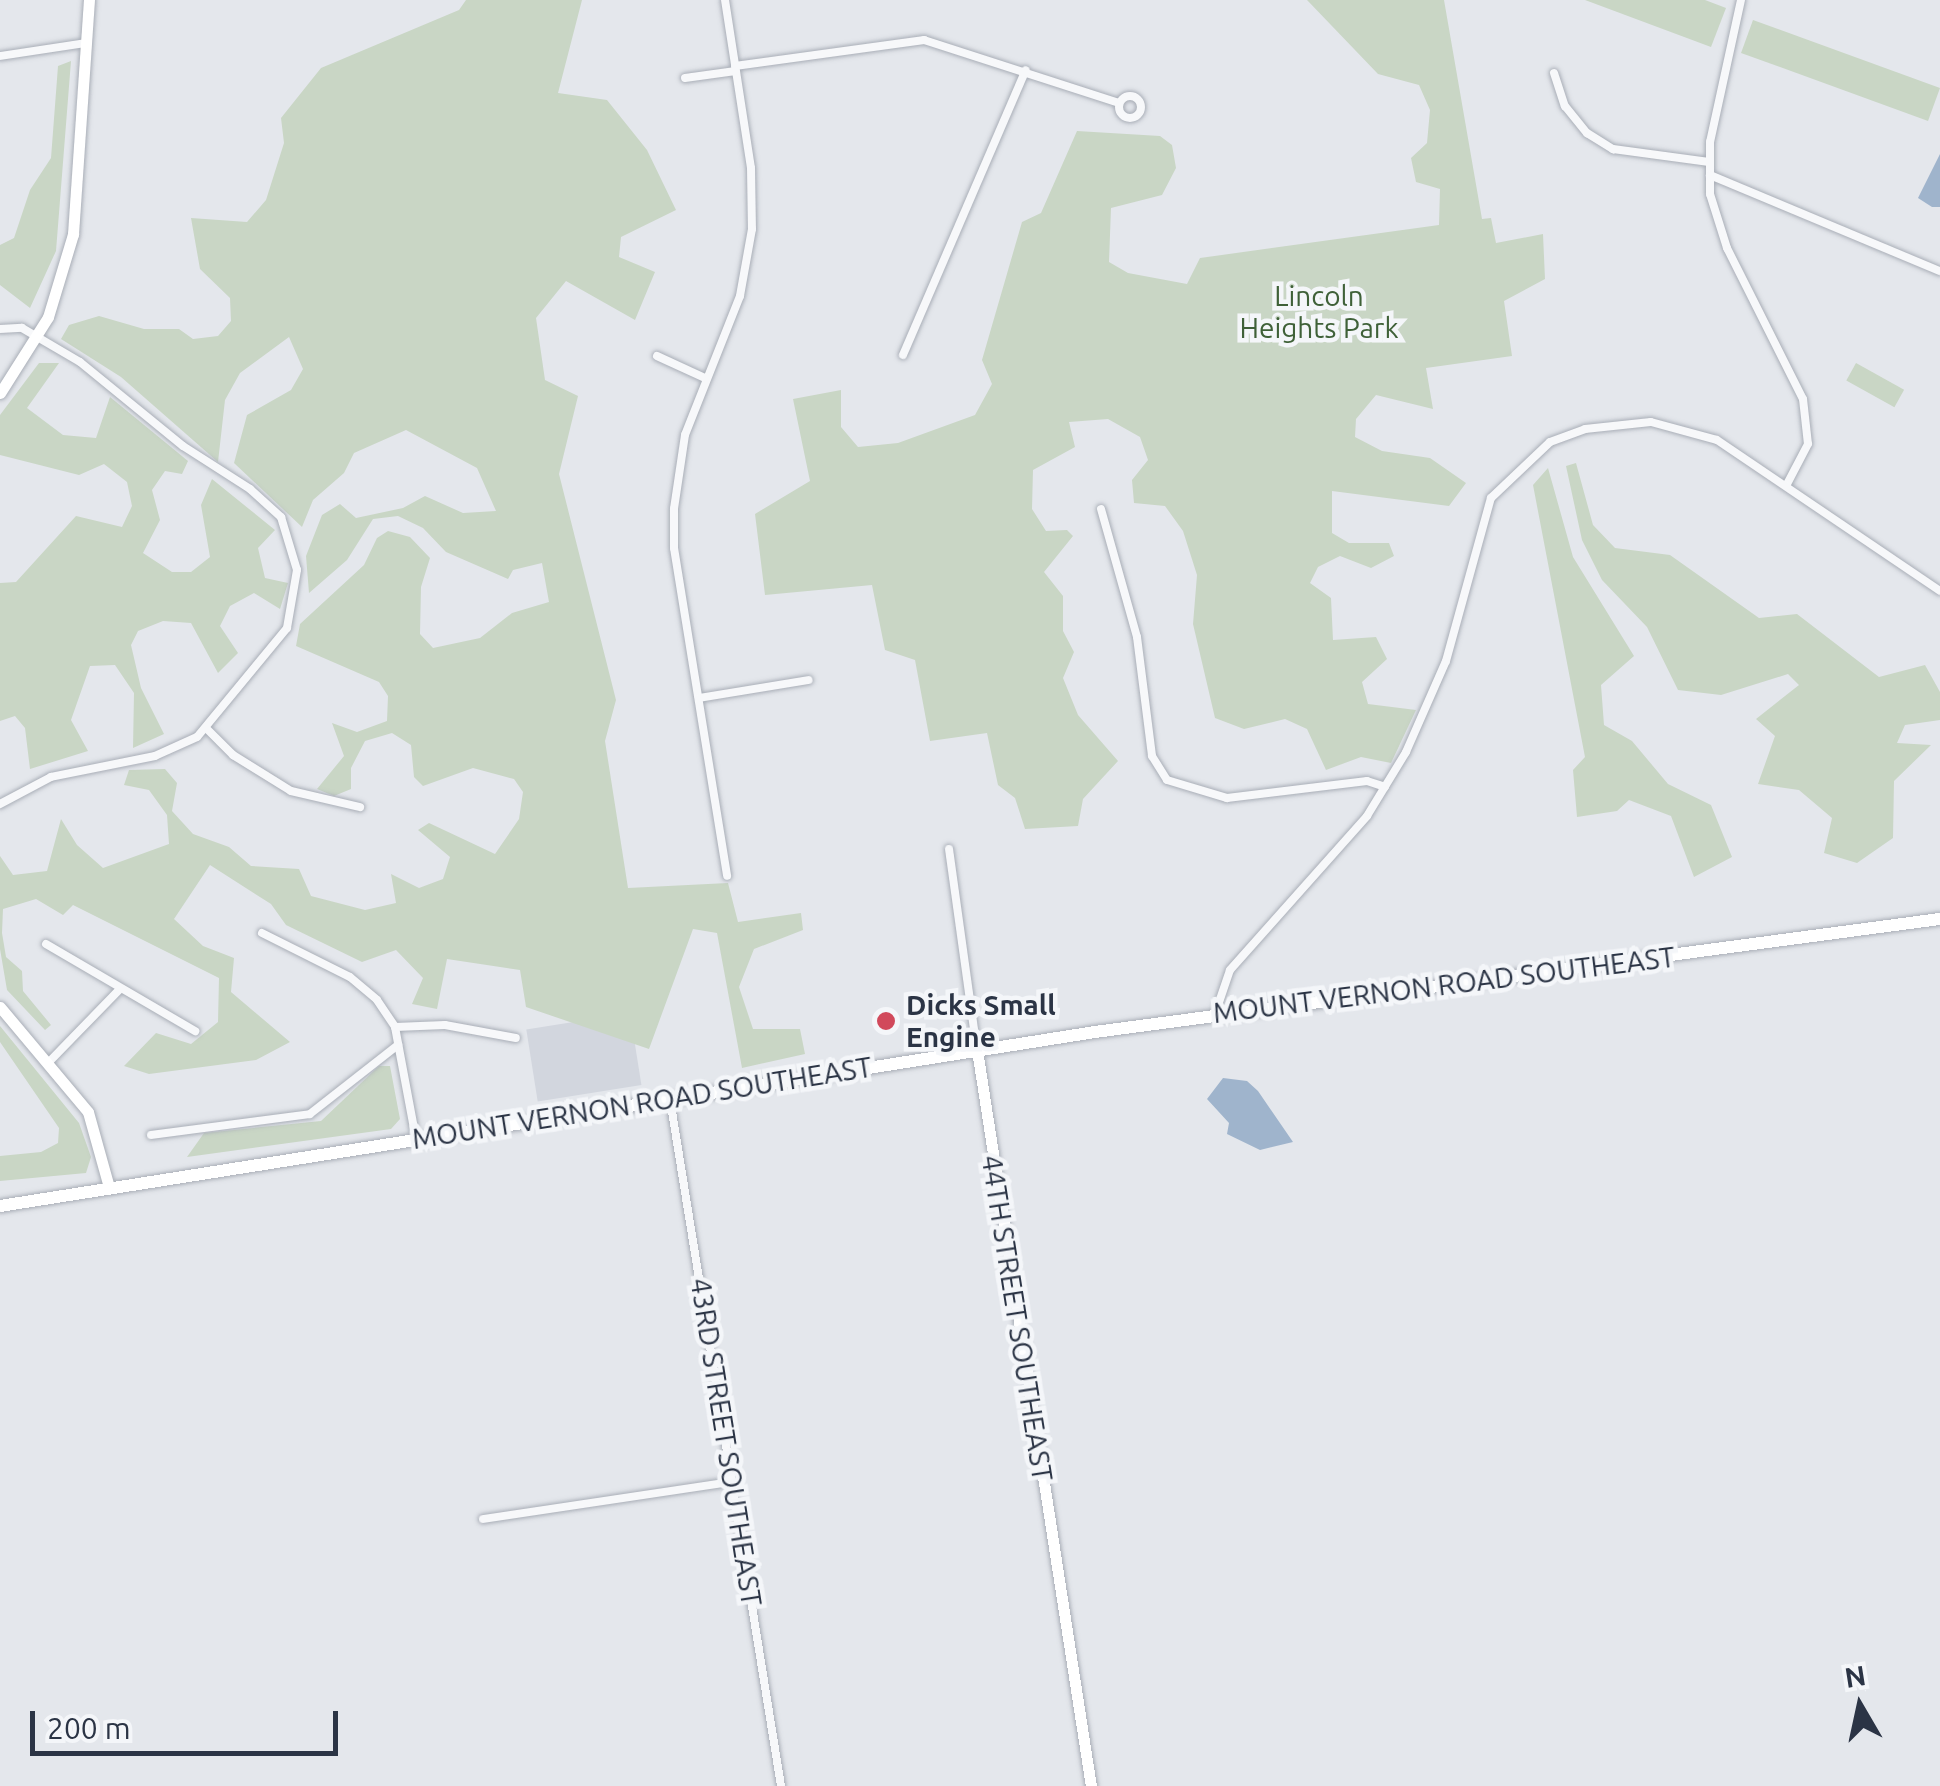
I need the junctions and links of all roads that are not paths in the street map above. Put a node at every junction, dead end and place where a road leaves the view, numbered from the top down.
1 (89, 0) edge
2 (724, 0) edge
3 (1741, 0) edge
4 (86, 43) junction
5 (0, 56) edge
6 (735, 68) junction
7 (1026, 70) junction
8 (1554, 74) dead end
9 (685, 78) dead end
10 (1119, 104) dead end
11 (1709, 162) junction
12 (1710, 175) junction
13 (1940, 270) edge
14 (0, 329) edge
15 (37, 337) junction
16 (903, 355) dead end
17 (656, 356) dead end
18 (705, 378) junction
19 (0, 393) edge
20 (1786, 486) junction
21 (1101, 509) dead end
22 (1940, 591) edge
23 (808, 680) dead end
24 (698, 698) junction
25 (207, 729) junction
26 (1385, 787) junction
27 (0, 804) edge
28 (360, 807) dead end
29 (950, 849) dead end
30 (727, 876) dead end
31 (1940, 919) edge
32 (262, 933) dead end
33 (46, 944) dead end
34 (120, 988) junction
35 (0, 1007) edge
36 (1215, 1014) junction
37 (395, 1027) junction
38 (195, 1030) dead end
39 (516, 1038) dead end
40 (398, 1045) junction
41 (977, 1050) junction
42 (48, 1062) junction
43 (670, 1099) junction
44 (152, 1135) dead end
45 (416, 1139) junction
46 (109, 1187) junction
47 (0, 1206) edge
48 (732, 1482) junction
49 (483, 1520) dead end
50 (781, 1786) edge
51 (1091, 1786) edge

1 - 4 street
2 - 6 street
3 - 11 street
4 - 5 street
4 - 15 street
6 - 7 street
6 - 9 street
6 - 18 street
7 - 10 street
7 - 16 street
8 - 11 street
11 - 12 street
12 - 13 street
12 - 20 street
14 - 15 street
15 - 19 street
15 - 25 street
17 - 18 street
18 - 24 street
20 - 22 street
20 - 26 street
21 - 26 street
23 - 24 street
24 - 30 street
25 - 27 street
25 - 28 street
26 - 36 street
29 - 41 street, 44TH STREET SOUTHEAST
31 - 36 main road, MOUNT VERNON ROAD SOUTHEAST
32 - 37 street
33 - 34 street
34 - 38 street
34 - 42 street
35 - 42 street
36 - 41 main road, MOUNT VERNON ROAD SOUTHEAST
37 - 39 street
37 - 40 street
40 - 44 street
40 - 45 street
41 - 43 main road, MOUNT VERNON ROAD SOUTHEAST
41 - 51 street, 44TH STREET SOUTHEAST
42 - 46 street
43 - 45 main road, MOUNT VERNON ROAD SOUTHEAST
43 - 48 street, 43RD STREET SOUTHEAST
45 - 46 main road, MOUNT VERNON ROAD SOUTHEAST
46 - 47 main road, MOUNT VERNON ROAD SOUTHEAST
48 - 49 street
48 - 50 street, 43RD STREET SOUTHEAST

